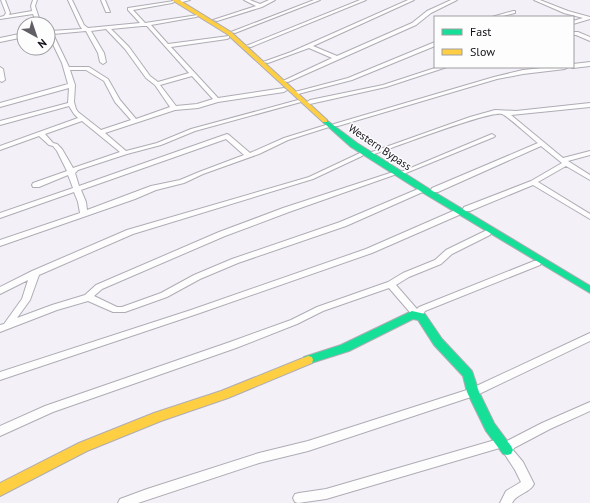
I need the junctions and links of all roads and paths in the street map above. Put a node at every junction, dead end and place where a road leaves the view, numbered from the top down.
1 (3, 0) edge
2 (35, 0) edge
3 (70, 0) edge
4 (103, 0) edge
5 (188, 0) edge
6 (246, 0) edge
7 (273, 0) edge
8 (318, 0) edge
9 (364, 0) edge
10 (412, 0) edge
11 (455, 0) edge
12 (536, 0) edge
13 (176, 1) edge
14 (260, 6) junction
15 (108, 11) dead end
16 (35, 12) junction
17 (513, 12) dead end
18 (36, 16) edge
19 (196, 16) dead end
20 (498, 16) edge
21 (6, 17) junction
22 (589, 17) edge
23 (0, 18) edge
24 (214, 20) dead end
25 (574, 23) edge
26 (146, 25) junction
27 (106, 27) junction
28 (89, 31) junction
29 (233, 32) dead end
30 (56, 33) edge
31 (574, 34) edge
32 (16, 37) edge
33 (227, 37) dead end
34 (590, 39) edge
35 (0, 40) edge
36 (56, 44) edge
37 (434, 44) edge
38 (167, 46) junction
39 (249, 46) dead end
40 (309, 46) junction
41 (336, 58) junction
42 (103, 62) dead end
43 (266, 62) dead end
44 (590, 64) edge
45 (574, 66) edge
46 (67, 68) junction
47 (441, 68) edge
48 (547, 68) edge
49 (0, 69) edge
50 (193, 74) junction
51 (2, 80) dead end
52 (286, 81) dead end
53 (157, 84) junction
54 (72, 85) junction
55 (284, 90) dead end
56 (298, 92) dead end
57 (217, 100) junction
58 (298, 102) dead end
59 (310, 102) dead end
60 (70, 104) junction
61 (590, 105) edge
62 (0, 106) edge
63 (174, 108) junction
64 (505, 112) junction
65 (83, 118) junction
66 (135, 121) junction
67 (0, 123) edge
68 (336, 125) dead end
69 (326, 127) dead end
70 (40, 133) junction
71 (100, 133) junction
72 (492, 136) dead end
73 (541, 144) junction
74 (0, 148) edge
75 (590, 152) edge
76 (125, 153) junction
77 (372, 153) dead end
78 (360, 155) dead end
79 (249, 156) junction
80 (564, 161) junction
81 (72, 172) junction
82 (404, 172) dead end
83 (392, 174) dead end
84 (590, 178) edge
85 (532, 182) junction
86 (36, 185) dead end
87 (76, 188) junction
88 (435, 190) dead end
89 (420, 191) dead end
90 (467, 209) dead end
91 (456, 213) dead end
92 (84, 214) junction
93 (0, 216) edge
94 (590, 217) edge
95 (487, 233) dead end
96 (0, 244) edge
97 (537, 263) dead end
98 (35, 273) junction
99 (391, 284) junction
100 (590, 290) edge
101 (0, 291) edge
102 (88, 297) junction
103 (417, 314) junction
104 (4, 328) edge
105 (590, 337) edge
106 (0, 376) edge
107 (473, 392) junction
108 (590, 406) edge
109 (0, 430) edge
110 (504, 446) junction
111 (0, 490) edge
112 (299, 498) dead end
113 (124, 503) edge
114 (506, 503) edge

1 - 21 street
2 - 16 street
3 - 28 street
4 - 15 street
5 - 13 street
6 - 14 street
7 - 14 street
8 - 29 street
9 - 39 street
10 - 40 street
11 - 41 street
12 - 22 street
13 - 26 street
13 - 100 main road, Western Bypass
14 - 24 street
16 - 18 street
16 - 21 street
17 - 20 street
19 - 26 street
21 - 23 street
22 - 25 street
26 - 27 street
26 - 38 street
27 - 28 street
27 - 53 street
28 - 30 street
28 - 42 street
31 - 34 street
32 - 35 street
33 - 38 street
36 - 46 street
37 - 56 street
38 - 50 street
40 - 41 street
40 - 43 street
41 - 52 street
44 - 45 street
46 - 54 street
46 - 66 street
47 - 59 street
48 - 68 street
49 - 51 street
50 - 53 street
50 - 57 street
53 - 63 street
54 - 60 street
54 - 62 street
55 - 57 street
57 - 63 street
58 - 76 street
60 - 65 street
60 - 67 street
61 - 64 street
63 - 66 street
64 - 73 street
64 - 77 street
65 - 70 street
65 - 71 street
66 - 71 street
69 - 79 street
70 - 74 street
70 - 81 street
71 - 76 street
72 - 82 street
73 - 80 street
73 - 88 street
75 - 80 street
76 - 81 street
78 - 98 street
79 - 87 street
79 - 92 street
80 - 84 street
80 - 85 street
81 - 86 street
81 - 87 street
83 - 102 street
85 - 90 street
85 - 94 street
87 - 92 street
87 - 93 street
89 - 102 street
91 - 106 street
92 - 96 street
95 - 99 street
97 - 103 street
98 - 101 street
98 - 104 street
99 - 103 street
99 - 109 street
102 - 104 street
103 - 107 main road
103 - 111 main road
105 - 107 street
107 - 110 main road
107 - 113 street
108 - 110 street
110 - 112 street
110 - 114 street

